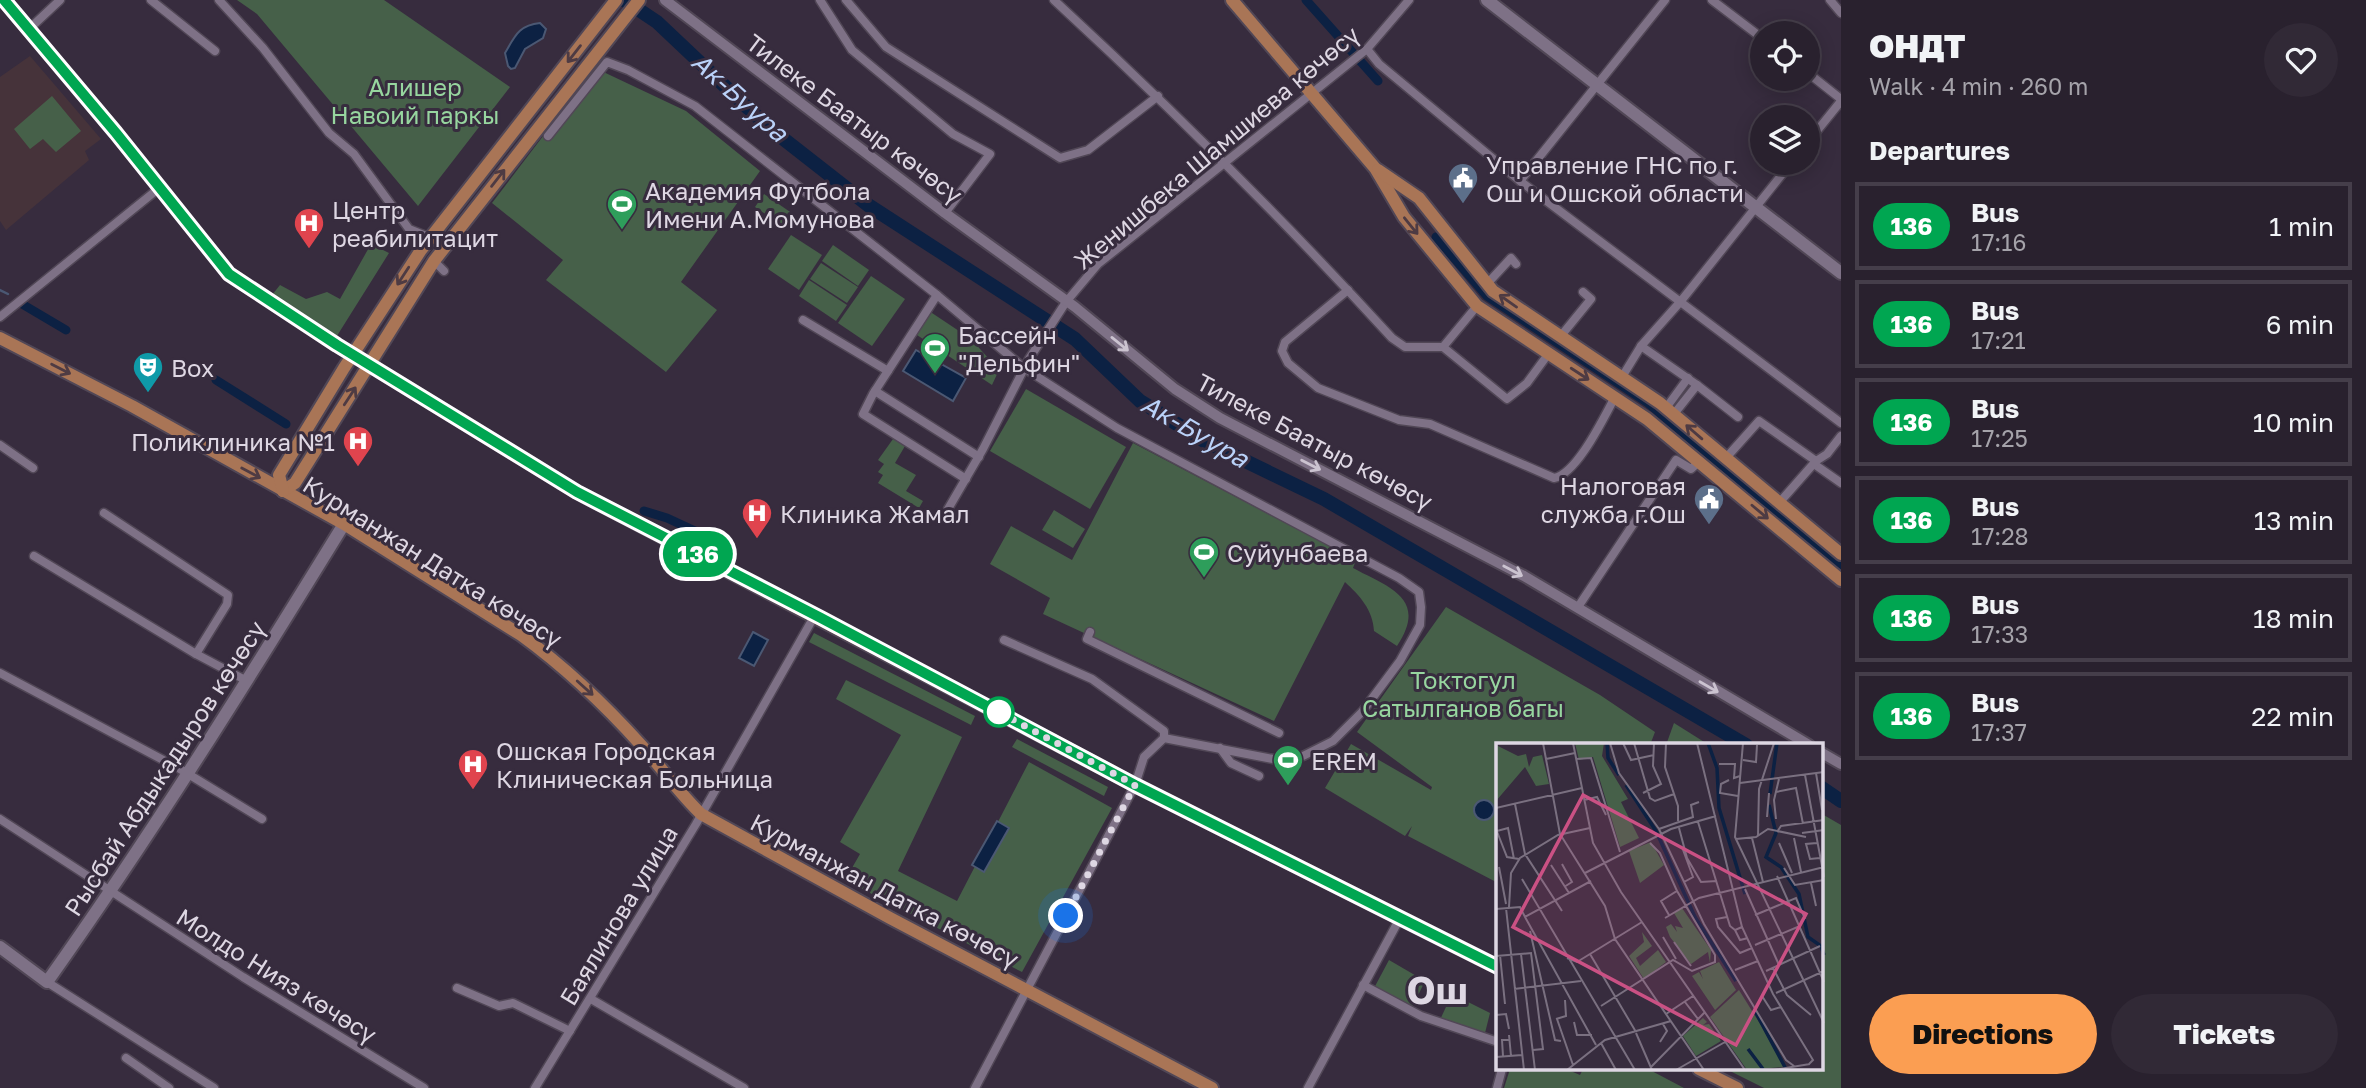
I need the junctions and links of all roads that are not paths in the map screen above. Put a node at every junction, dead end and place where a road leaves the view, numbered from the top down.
1 (4, 0) edge
2 (60, 0) edge
3 (151, 0) edge
4 (219, 0) edge
5 (616, 0) edge
6 (639, 0) edge
7 (666, 0) edge
8 (820, 0) edge
9 (846, 0) edge
10 (1054, 0) edge
11 (1232, 0) edge
12 (1409, 0) edge
13 (1487, 0) edge
14 (1665, 0) edge
15 (1712, 0) edge
16 (1830, 0) edge
17 (1841, 13) edge
18 (1750, 29) edge
19 (28, 30) junction
20 (215, 51) dead end
21 (1365, 51) junction
22 (1820, 83) edge
23 (1596, 85) junction
24 (1312, 94) junction
25 (1158, 96) junction
26 (1841, 100) edge
27 (1820, 127) edge
28 (548, 136) dead end
29 (1224, 161) junction
30 (1375, 168) junction
31 (1781, 175) edge
32 (1520, 181) junction
33 (158, 189) junction
34 (1756, 206) junction
35 (945, 213) junction
36 (431, 238) junction
37 (434, 261) junction
38 (1517, 264) dead end
39 (444, 271) dead end
40 (1841, 273) edge
41 (1487, 284) junction
42 (1348, 289) junction
43 (1583, 292) dead end
44 (937, 295) junction
45 (1681, 301) junction
46 (1066, 302) junction
47 (1477, 306) junction
48 (0, 317) edge
49 (803, 320) dead end
50 (1560, 337) junction
51 (0, 338) edge
52 (1641, 346) junction
53 (1443, 348) junction
54 (1549, 353) junction
55 (353, 355) junction
56 (370, 366) junction
57 (1024, 368) junction
58 (888, 371) junction
59 (1622, 377) junction
60 (1688, 379) junction
61 (1697, 385) junction
62 (875, 391) junction
63 (1615, 397) junction
64 (1670, 411) junction
65 (1738, 417) dead end
66 (1841, 423) edge
67 (1841, 436) edge
68 (0, 445) edge
69 (979, 457) junction
70 (1725, 459) junction
71 (1700, 461) junction
72 (1815, 463) junction
73 (33, 468) dead end
74 (966, 479) junction
75 (1841, 483) edge
76 (282, 491) junction
77 (1779, 503) junction
78 (948, 509) dead end
79 (104, 513) dead end
80 (344, 524) junction
81 (1841, 554) edge
82 (34, 556) dead end
83 (1841, 580) edge
84 (1578, 607) junction
85 (816, 615) junction
86 (1090, 632) dead end
87 (1004, 640) dead end
88 (196, 654) junction
89 (0, 673) edge
90 (247, 681) junction
91 (1279, 733) dead end
92 (1164, 738) junction
93 (1806, 743) edge
94 (1220, 748) junction
95 (1824, 754) edge
96 (1841, 764) edge
97 (188, 774) junction
98 (1259, 776) dead end
99 (1135, 785) junction
100 (701, 814) junction
101 (262, 818) dead end
102 (0, 819) edge
103 (111, 892) junction
104 (1400, 918) junction
105 (0, 947) edge
106 (1496, 966) edge
107 (47, 982) junction
108 (1363, 985) junction
109 (457, 988) dead end
110 (1027, 991) junction
111 (591, 999) junction
112 (570, 1031) junction
113 (1496, 1041) edge
114 (126, 1058) dead end
115 (1502, 1070) edge
116 (1701, 1070) edge
117 (414, 1086) edge
118 (169, 1088) edge
119 (214, 1088) edge
120 (424, 1088) edge
121 (535, 1088) edge
122 (744, 1088) edge
123 (975, 1088) edge
124 (1212, 1088) edge
125 (1308, 1088) edge
126 (1497, 1088) edge
127 (1737, 1088) edge

1 - 19 main road
2 - 19 street
3 - 20 street
4 - 36 street
5 -> 36 main road
37 -> 6 main road
7 - 35 street, Тилеке Баатыр көчөсү
8 - 35 street
9 - 25 street
10 - 25 street
11 - 24 main road
12 - 21 street, Женишбека Шамшиева көчөсү
13 - 23 main road
14 - 23 street
15 - 18 street
16 - 17 street
19 - 33 main road
21 - 24 street, Женишбека Шамшиева көчөсү
21 - 32 street
22 - 26 street
23 - 32 street
23 - 34 main road
24 - 29 street, Женишбека Шамшиева көчөсү
24 - 30 main road
25 - 29 street
26 - 27 street
28 - 44 street
29 - 42 street
29 - 46 street, Женишбека Шамшиева көчөсү
30 - 41 main road
30 -> 47 main road
31 - 34 street
32 - 45 street
33 - 48 street
33 - 55 main road
34 - 40 main road
34 - 45 street
35 - 46 street, Тилеке Баатыр көчөсү
36 -> 55 main road
37 - 39 street
37 - 56 main road
38 - 41 street
50 -> 41 main road
42 - 53 street
42 - 63 street
43 - 50 street
44 - 57 street
44 - 58 street
45 - 52 street
45 - 66 street
46 - 57 street, Женишбека Шамшиева көчөсү
46 -> 84 street, Тилеке Баатыр көчөсү
47 - 53 street
47 - 54 main road
49 - 58 street
50 - 59 main road
51 -> 76 main road, Курманжан Датка көчөсү
52 - 59 street
52 - 60 street
53 - 54 street
54 -> 63 main road
55 - 56 main road
55 - 76 main road
76 -> 56 main road
56 - 85 main road
57 - 69 street, Женишбека Шамшиева көчөсү
57 - 94 street
58 - 62 street
59 - 64 main road
60 - 61 street
60 - 64 street
61 - 64 street
61 - 65 street
62 - 69 street
62 - 74 street
63 - 71 main road
70 -> 64 main road
67 - 72 street
68 - 73 street
69 - 74 street, Женишбека Шамшиева көчөсү
70 - 72 street
70 - 77 main road
71 -> 83 main road
71 - 84 street
72 - 75 street
72 - 77 street
74 - 78 street, Женишбека Шамшиева көчөсү
76 - 80 main road, Курманжан Датка көчөсү
77 - 81 main road
79 - 88 street
80 - 90 main road, Рысбай Абдыкадыров көчөсү
80 -> 100 main road, Курманжан Датка көчөсү
82 - 88 street
84 -> 93 street, Тилеке Баатыр көчөсү
85 - 99 main road
85 - 100 street, Баялинова улица
86 - 91 street
87 - 92 street
88 - 90 street
89 - 97 street
90 - 97 main road, Рысбай Абдыкадыров көчөсү
92 - 94 street
92 - 99 street
94 - 98 street
95 - 96 street
97 - 101 street
97 - 103 main road, Рысбай Абдыкадыров көчөсү
99 - 104 main road
99 - 110 street
100 - 110 main road, Курманжан Датка көчөсү
100 - 111 street, Баялинова улица
102 - 103 street, Молдо Нияз көчөсү
103 - 107 main road, Рысбай Абдыкадыров көчөсү
103 - 117 street, Молдо Нияз көчөсү
104 - 106 main road
104 - 108 street
105 - 107 main road
107 - 119 street
108 - 113 street
108 - 125 street
109 - 112 street
110 - 123 street
110 - 124 main road, Курманжан Датка көчөсү
111 - 112 street, Баялинова улица
111 - 122 street
112 - 121 street, Баялинова улица
114 - 118 street
115 - 126 street
116 - 127 main road
117 - 120 street, Молдо Нияз көчөсү

